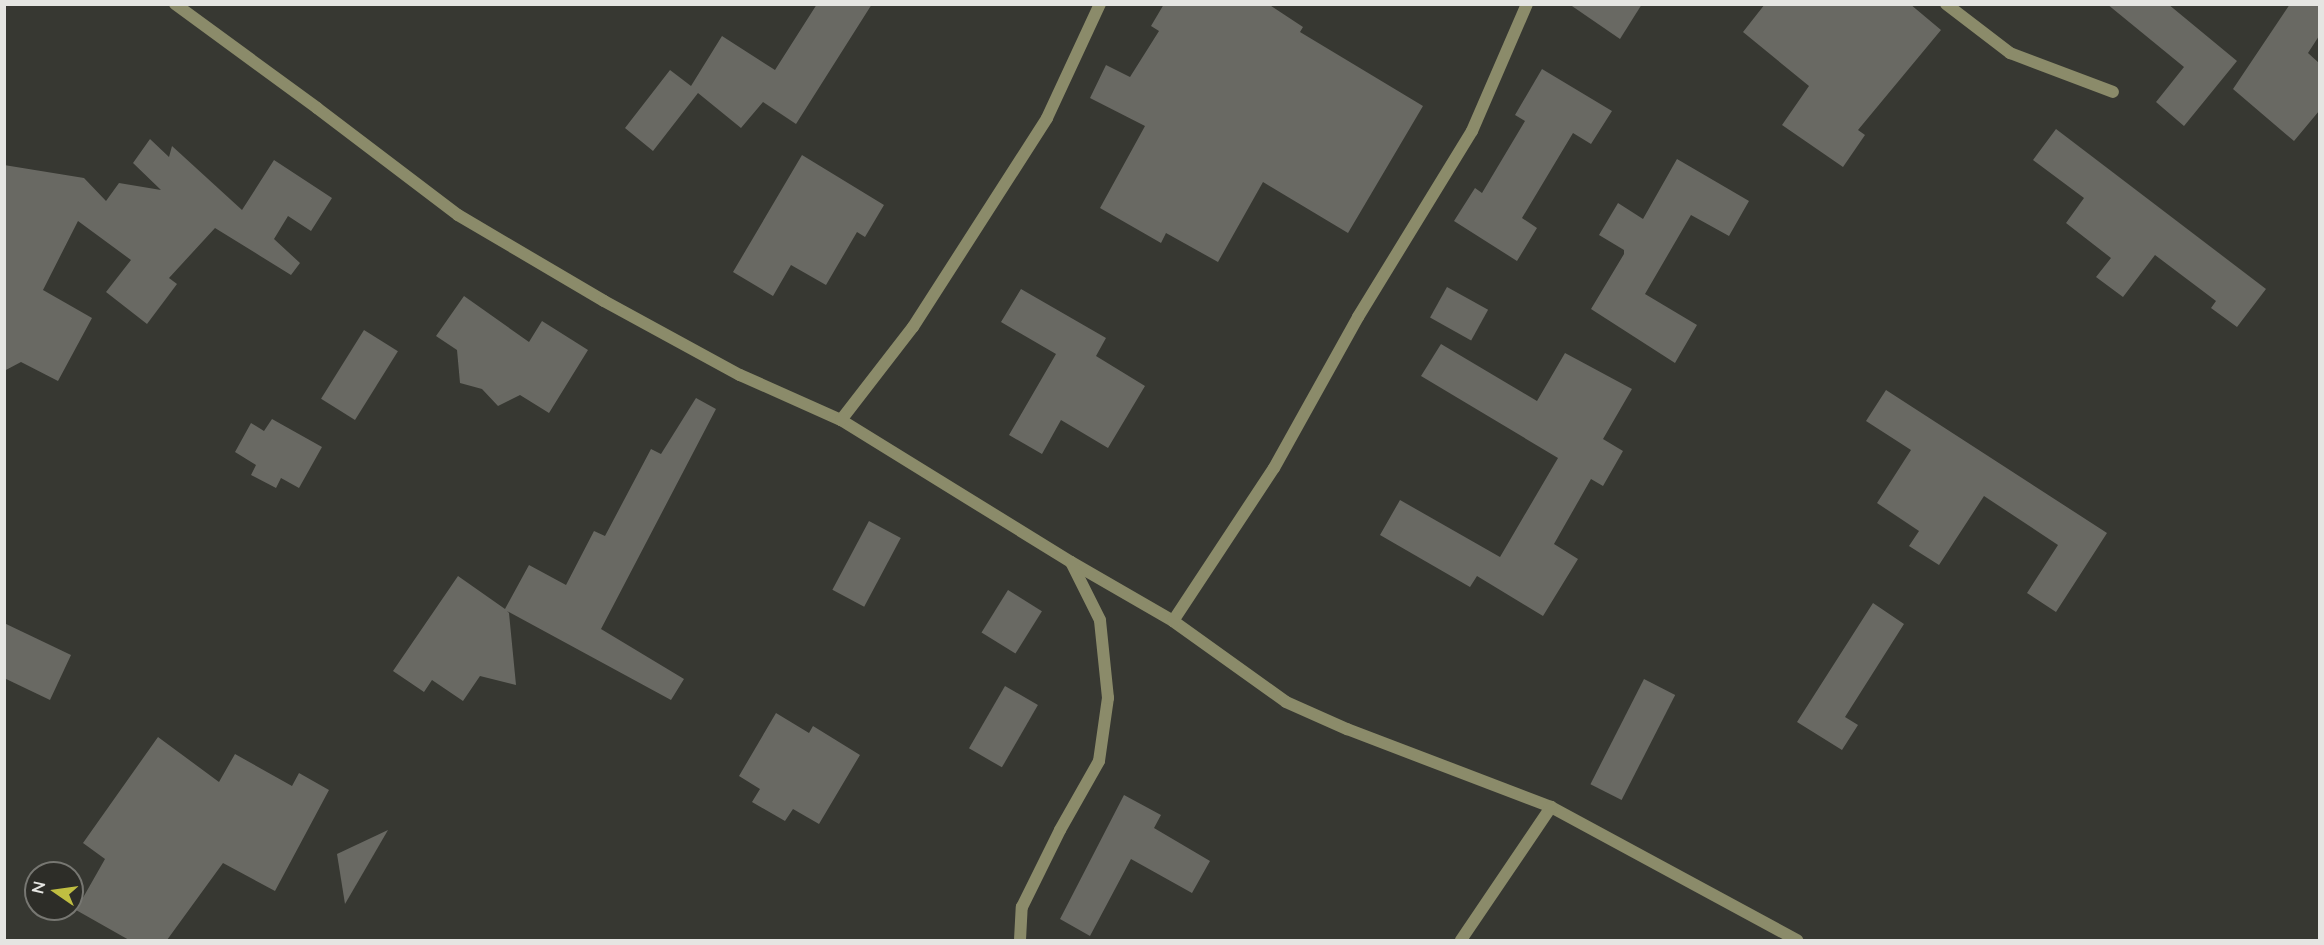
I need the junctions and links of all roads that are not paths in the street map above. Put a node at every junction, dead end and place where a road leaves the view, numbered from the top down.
1 (175, 4) edge
2 (1100, 4) edge
3 (1527, 4) edge
4 (1946, 4) edge
5 (2114, 92) dead end
6 (841, 420) junction
7 (1071, 562) junction
8 (1173, 621) junction
9 (1551, 807) junction
10 (1020, 940) edge
11 (1461, 940) edge
12 (1797, 940) edge

1 - 6 street
2 - 6 street
3 - 8 street
4 - 5 street
6 - 7 street
7 - 8 street
7 - 10 street
8 - 9 street
9 - 11 street
9 - 12 street

